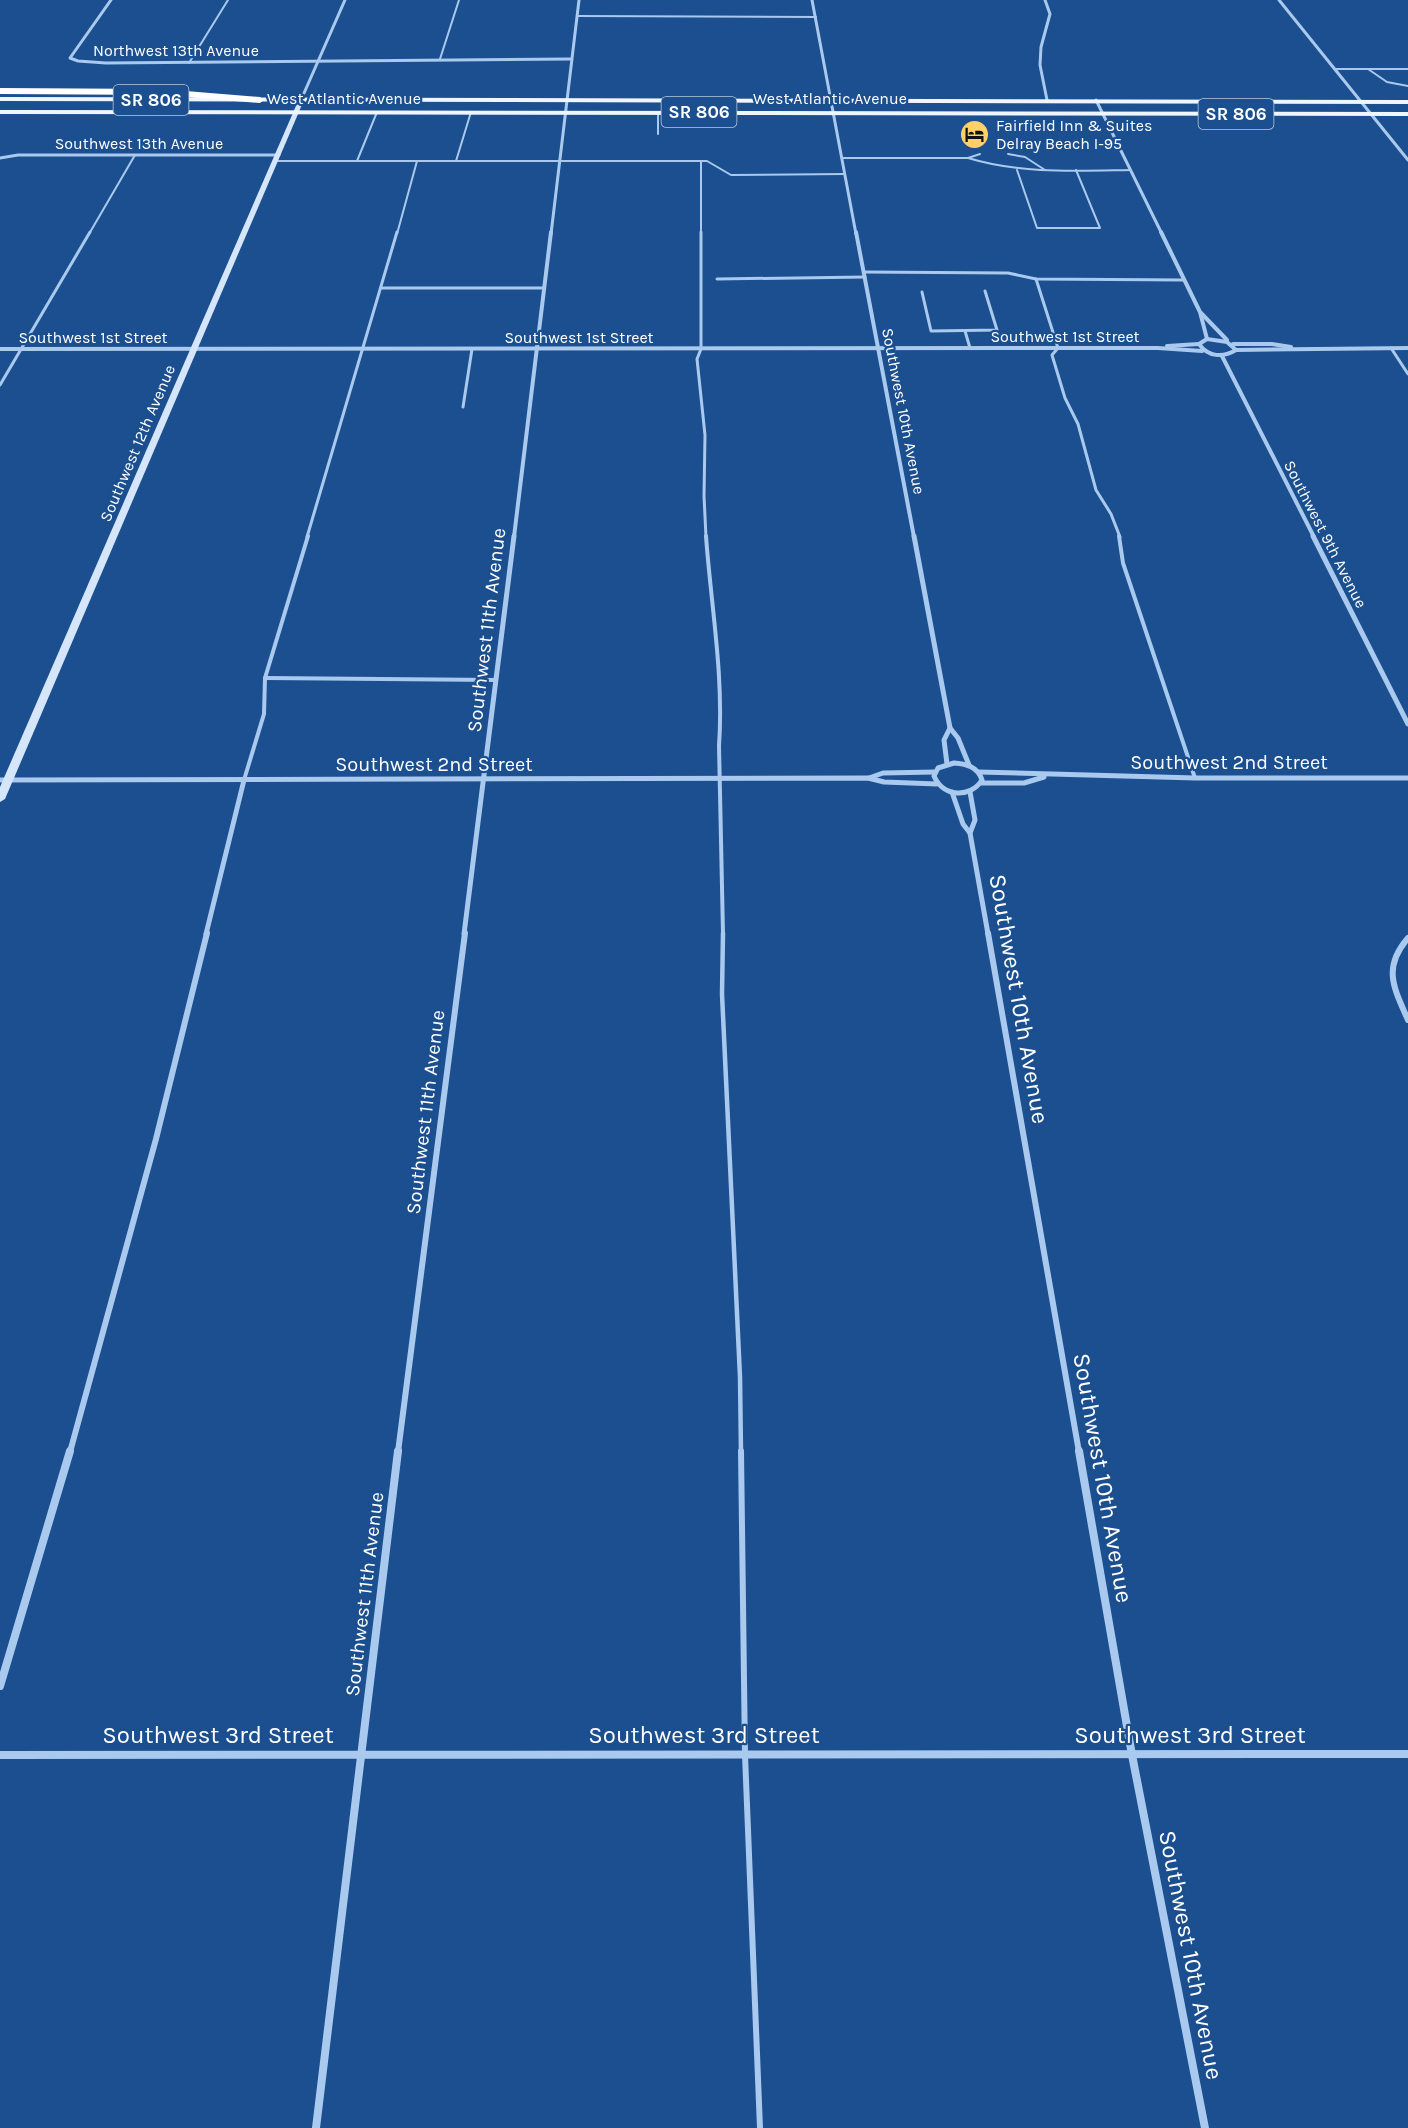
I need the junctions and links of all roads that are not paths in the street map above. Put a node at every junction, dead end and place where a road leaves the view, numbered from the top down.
1 (111, 0) edge
2 (228, 0) edge
3 (345, 0) edge
4 (459, 0) edge
5 (579, 0) edge
6 (812, 0) edge
7 (1045, 0) edge
8 (1279, 0) edge
9 (577, 16) junction
10 (816, 17) junction
11 (440, 59) junction
12 (571, 59) junction
13 (318, 62) junction
14 (189, 63) junction
15 (1335, 69) junction
16 (1368, 69) junction
17 (1408, 69) edge
18 (1408, 86) edge
19 (0, 91) edge
20 (0, 99) edge
21 (831, 99) junction
22 (260, 100) junction
23 (301, 100) junction
24 (566, 100) junction
25 (1047, 100) junction
26 (1096, 100) junction
27 (1361, 102) junction
28 (1408, 102) edge
29 (296, 111) junction
30 (0, 112) edge
31 (376, 112) junction
32 (471, 112) junction
33 (564, 112) junction
34 (658, 112) junction
35 (833, 112) junction
36 (1102, 113) junction
37 (1370, 114) junction
38 (1408, 114) edge
39 (658, 134) dead end
40 (1401, 150) junction
41 (1408, 150) edge
42 (980, 154) dead end
43 (1008, 154) dead end
44 (135, 155) junction
45 (0, 158) edge
46 (278, 158) junction
47 (968, 158) junction
48 (842, 159) junction
49 (1408, 160) edge
50 (357, 161) junction
51 (417, 161) junction
52 (456, 161) junction
53 (559, 161) junction
54 (701, 161) junction
55 (1017, 170) junction
56 (1045, 170) junction
57 (1076, 170) junction
58 (1130, 170) junction
59 (845, 174) junction
60 (864, 274) junction
61 (717, 279) dead end
62 (1036, 279) junction
63 (1184, 280) junction
64 (381, 288) junction
65 (543, 288) junction
66 (985, 291) dead end
67 (922, 292) dead end
68 (1200, 312) junction
69 (965, 331) junction
70 (1207, 339) junction
71 (1228, 341) junction
72 (1199, 344) junction
73 (1233, 344) junction
74 (970, 348) junction
75 (1058, 348) junction
76 (1158, 348) junction
77 (1391, 348) junction
78 (1408, 348) edge
79 (0, 349) edge
80 (21, 349) junction
81 (194, 349) junction
82 (364, 349) junction
83 (472, 349) junction
84 (536, 349) junction
85 (701, 349) junction
86 (878, 349) junction
87 (1236, 350) junction
88 (1310, 350) junction
89 (1202, 351) junction
90 (1222, 356) junction
91 (1408, 374) edge
92 (0, 385) edge
93 (463, 407) dead end
94 (265, 678) junction
95 (496, 680) junction
96 (1408, 724) edge
97 (950, 728) junction
98 (947, 764) junction
99 (969, 765) junction
100 (935, 772) junction
101 (979, 772) junction
102 (1051, 775) junction
103 (719, 778) junction
104 (868, 778) junction
105 (1195, 778) junction
106 (1408, 778) edge
107 (484, 779) junction
108 (4, 780) edge
109 (244, 780) junction
110 (981, 783) junction
111 (937, 784) junction
112 (952, 792) junction
113 (970, 792) junction
114 (0, 799) edge
115 (970, 833) junction
116 (1408, 938) edge
117 (1408, 1020) edge
118 (0, 1686) edge
119 (1408, 1754) edge
120 (0, 1755) edge
121 (360, 1755) junction
122 (746, 1755) junction
123 (1132, 1755) junction
124 (316, 2128) edge
125 (760, 2128) edge
126 (1205, 2128) edge

1 - 14 street, Northwest 13th Avenue
2 - 14 lane
3 - 13 street
4 - 11 lane
5 - 9 street, Southwest 11th Avenue
6 - 10 street, Southwest 10th Avenue
7 - 25 street
8 - 15 street
9 - 10 lane
9 - 12 street, Southwest 11th Avenue
10 - 21 street, Southwest 10th Avenue
11 - 12 street, Northwest 13th Avenue
11 - 13 street, Northwest 13th Avenue
12 - 24 street, Southwest 11th Avenue
13 - 14 street, Northwest 13th Avenue
13 - 23 street
15 - 16 lane
15 - 27 street
16 - 17 lane
16 - 18 lane
19 - 22 highway
20 - 22 main road, West Atlantic Avenue / SR 806
21 - 24 main road, West Atlantic Avenue / SR 806
21 - 25 main road, West Atlantic Avenue / SR 806
21 - 35 street, Southwest 10th Avenue
22 - 23 main road, West Atlantic Avenue / SR 806
23 - 24 main road, West Atlantic Avenue / SR 806
23 - 29 street, Southwest 12th Avenue
24 - 33 street, Southwest 11th Avenue
25 - 26 main road, West Atlantic Avenue / SR 806
26 - 27 main road, West Atlantic Avenue / SR 806
26 - 36 street
27 - 28 main road, West Atlantic Avenue / SR 806
27 - 37 street
29 - 30 main road, West Atlantic Avenue / SR 806
29 - 31 main road, West Atlantic Avenue / SR 806
29 - 46 street, Southwest 12th Avenue
31 - 32 main road, West Atlantic Avenue / SR 806
31 - 50 lane
32 - 33 main road, West Atlantic Avenue / SR 806
32 - 52 lane
33 - 34 main road, West Atlantic Avenue / SR 806
33 - 53 street, Southwest 11th Avenue
34 - 35 main road, West Atlantic Avenue / SR 806
34 - 39 lane
35 - 36 main road, West Atlantic Avenue / SR 806
35 - 48 street, Southwest 10th Avenue
36 - 37 main road, West Atlantic Avenue / SR 806
36 - 58 street
37 - 38 main road, West Atlantic Avenue / SR 806
37 - 40 street
40 - 41 lane
40 - 49 street
42 - 47 lane
43 - 56 lane
44 - 45 street, Southwest 13th Avenue
44 - 46 street, Southwest 13th Avenue
44 - 80 lane
46 - 50 lane
46 - 81 street, Southwest 12th Avenue
47 - 48 lane
47 - 55 lane
48 - 59 street, Southwest 10th Avenue
50 - 51 lane
51 - 52 lane
51 - 64 lane
52 - 53 lane
53 - 54 lane
53 - 65 street, Southwest 11th Avenue
54 - 59 lane
54 - 85 lane
55 - 56 lane
55 - 57 lane
56 - 57 lane
57 - 58 lane
58 - 63 street
59 - 60 street, Southwest 10th Avenue
60 - 61 lane
60 - 62 lane
60 - 86 street, Southwest 10th Avenue
62 - 63 lane
62 - 75 lane
63 - 68 street
64 - 65 lane
64 - 82 lane
65 - 84 street, Southwest 11th Avenue
66 - 69 lane
67 - 69 lane
68 - 70 street
68 - 71 street
69 - 74 lane
70 - 71 street
70 - 72 street, Southwest 1st Street
71 - 73 street
72 - 76 street, Southwest 1st Street
72 - 89 street
73 - 87 street
73 - 88 street
74 - 75 street, Southwest 1st Street
74 - 86 street, Southwest 1st Street
75 - 76 street, Southwest 1st Street
75 - 105 lane
76 - 89 street, Southwest 1st Street
77 - 78 street
77 - 88 street
77 - 91 lane
79 - 80 street, Southwest 1st Street
80 - 81 street, Southwest 1st Street
80 - 92 lane
81 - 82 street, Southwest 1st Street
81 - 108 street, Southwest 12th Avenue
82 - 83 street, Southwest 1st Street
82 - 94 lane
83 - 84 street, Southwest 1st Street
83 - 93 lane
84 - 85 street, Southwest 1st Street
84 - 95 street, Southwest 11th Avenue
85 - 86 street, Southwest 1st Street
85 - 103 lane
86 - 97 street, Southwest 10th Avenue
87 - 88 street
87 - 90 street
89 - 90 street, Southwest 1st Street
90 - 96 street, Southwest 9th Avenue
94 - 95 lane
94 - 109 lane
95 - 107 street, Southwest 11th Avenue
97 - 98 street, Southwest 10th Avenue
97 - 99 street, Southwest 10th Avenue
98 - 99 street
98 - 100 street
99 - 101 street
100 - 104 street, Southwest 2nd Street
100 - 111 street
101 - 102 street, Southwest 2nd Street
101 - 110 street
102 - 105 street, Southwest 2nd Street
102 - 110 street, Southwest 2nd Street
103 - 104 street, Southwest 2nd Street
103 - 107 street, Southwest 2nd Street
103 - 122 lane
104 - 111 street, Southwest 2nd Street
105 - 106 street, Southwest 2nd Street
107 - 109 street, Southwest 2nd Street
107 - 121 street, Southwest 11th Avenue
108 - 109 street, Southwest 2nd Street
108 - 114 street, Southwest 12th Avenue
109 - 118 street
110 - 113 street
111 - 112 street, Southwest 2nd Street
112 - 113 street, Southwest 2nd Street
112 - 115 street, Southwest 10th Avenue
113 - 115 street, Southwest 10th Avenue
115 - 123 street, Southwest 10th Avenue
116 - 117 street
119 - 123 street, Southwest 3rd Street
120 - 121 street, Southwest 3rd Street
121 - 122 street, Southwest 3rd Street
121 - 124 street, Southwest 11th Avenue
122 - 123 street, Southwest 3rd Street
122 - 125 lane
123 - 126 street, Southwest 10th Avenue

